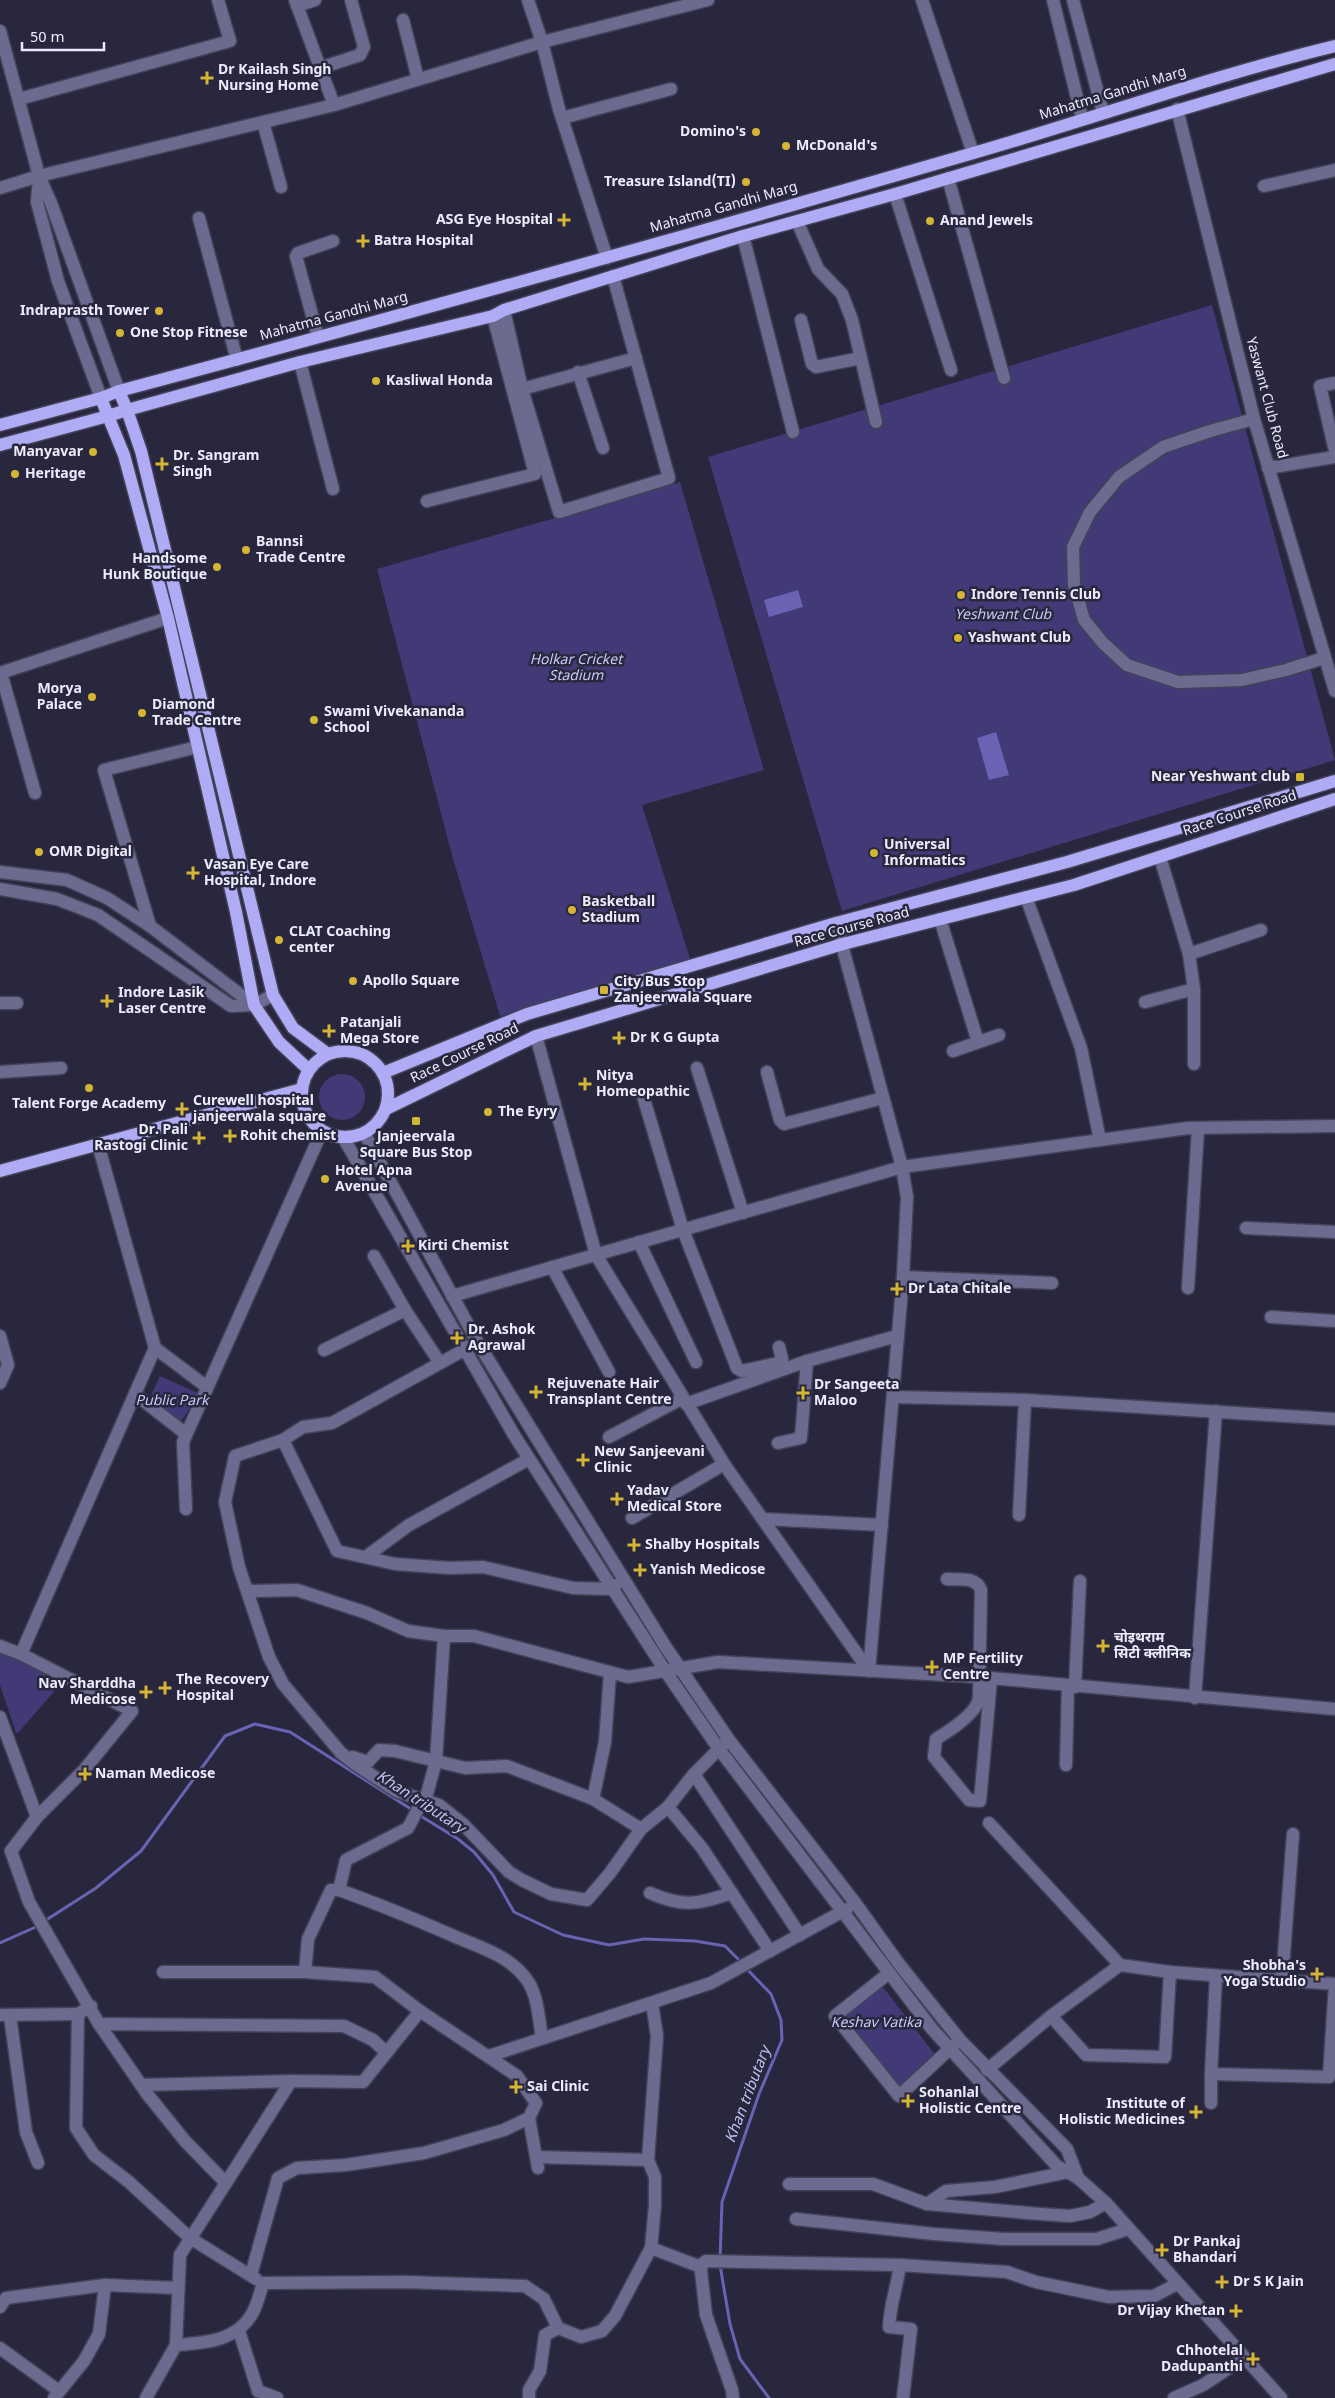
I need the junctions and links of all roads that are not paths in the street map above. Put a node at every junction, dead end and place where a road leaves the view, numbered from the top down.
1 (218, 0) edge
2 (315, 0) edge
3 (351, 0) edge
4 (528, 0) edge
5 (708, 0) edge
6 (922, 0) edge
7 (1054, 0) edge
8 (1073, 0) edge
9 (296, 3) edge
10 (403, 20) dead end
11 (0, 31) edge
12 (542, 42) junction
13 (1335, 46) edge
14 (1335, 64) edge
15 (320, 68) junction
16 (418, 79) junction
17 (671, 89) dead end
18 (1099, 98) junction
19 (19, 99) junction
20 (1078, 104) junction
21 (334, 105) junction
22 (1177, 109) junction
23 (1103, 112) junction
24 (562, 118) junction
25 (1082, 118) junction
26 (263, 122) junction
27 (973, 153) junction
28 (1335, 170) edge
29 (39, 176) junction
30 (948, 178) junction
31 (1264, 186) dead end
32 (280, 187) dead end
33 (0, 188) edge
34 (895, 194) junction
35 (199, 218) dead end
36 (797, 221) junction
37 (743, 236) junction
38 (333, 241) dead end
39 (607, 258) junction
40 (613, 276) junction
41 (498, 313) junction
42 (801, 320) dead end
43 (318, 337) junction
44 (636, 358) junction
45 (861, 358) junction
46 (237, 360) junction
47 (300, 362) junction
48 (952, 370) dead end
49 (578, 372) junction
50 (1004, 378) dead end
51 (1335, 383) edge
52 (522, 389) junction
53 (119, 391) junction
54 (101, 398) junction
55 (127, 410) junction
56 (108, 416) junction
57 (1254, 419) junction
58 (876, 422) dead end
59 (0, 424) edge
60 (793, 432) dead end
61 (0, 445) edge
62 (603, 448) dead end
63 (1335, 451) edge
64 (1335, 457) edge
65 (1268, 468) junction
66 (332, 489) dead end
67 (427, 501) dead end
68 (168, 618) junction
69 (1324, 658) junction
70 (0, 673) edge
71 (1335, 692) edge
72 (197, 747) junction
73 (1335, 781) edge
74 (35, 793) dead end
75 (1335, 799) edge
76 (1160, 856) junction
77 (0, 872) edge
78 (0, 889) edge
79 (1026, 897) junction
80 (940, 919) junction
81 (836, 923) junction
82 (150, 926) junction
83 (1261, 930) dead end
84 (843, 944) junction
85 (1189, 954) junction
86 (1194, 988) junction
87 (273, 994) junction
88 (1145, 1002) dead end
89 (0, 1003) edge
90 (17, 1003) dead end
91 (254, 1005) junction
92 (999, 1035) dead end
93 (536, 1036) junction
94 (978, 1042) junction
95 (953, 1051) dead end
96 (328, 1054) junction
97 (1194, 1064) dead end
98 (61, 1068) dead end
99 (697, 1068) dead end
100 (308, 1070) junction
101 (0, 1072) edge
102 (767, 1072) dead end
103 (383, 1073) junction
104 (302, 1089) junction
105 (643, 1096) dead end
106 (884, 1098) junction
107 (386, 1109) junction
108 (1335, 1126) edge
109 (1198, 1129) junction
110 (322, 1131) junction
111 (364, 1133) junction
112 (343, 1138) junction
113 (1100, 1140) junction
114 (98, 1144) junction
115 (902, 1167) junction
116 (0, 1171) edge
117 (743, 1213) junction
118 (1246, 1228) dead end
119 (684, 1230) junction
120 (1335, 1232) edge
121 (639, 1242) junction
122 (596, 1255) junction
123 (374, 1256) dead end
124 (552, 1268) junction
125 (903, 1278) junction
126 (1052, 1283) dead end
127 (1188, 1288) dead end
128 (452, 1296) junction
129 (405, 1310) junction
130 (1271, 1317) dead end
131 (1335, 1321) edge
132 (0, 1336) edge
133 (897, 1336) junction
134 (478, 1343) junction
135 (779, 1347) dead end
136 (155, 1348) junction
137 (324, 1350) dead end
138 (464, 1350) junction
139 (808, 1361) junction
140 (696, 1362) dead end
141 (440, 1363) junction
142 (609, 1372) dead end
143 (750, 1375) junction
144 (0, 1382) edge
145 (207, 1387) junction
146 (136, 1394) junction
147 (893, 1397) junction
148 (1025, 1400) junction
149 (684, 1401) junction
150 (1216, 1411) junction
151 (1335, 1419) edge
152 (186, 1434) junction
153 (609, 1437) dead end
154 (283, 1440) junction
155 (778, 1443) dead end
156 (529, 1459) junction
157 (724, 1464) junction
158 (186, 1509) dead end
159 (1019, 1515) dead end
160 (632, 1518) dead end
161 (763, 1519) junction
162 (882, 1525) junction
163 (367, 1556) junction
164 (623, 1578) junction
165 (947, 1579) dead end
166 (1080, 1582) dead end
167 (612, 1589) junction
168 (249, 1591) junction
169 (444, 1636) junction
170 (0, 1646) edge
171 (21, 1654) junction
172 (681, 1667) junction
173 (869, 1670) junction
174 (666, 1672) junction
175 (610, 1673) junction
176 (985, 1678) junction
177 (1071, 1687) junction
178 (1195, 1698) junction
179 (984, 1703) junction
180 (1335, 1709) edge
181 (0, 1717) edge
182 (729, 1740) junction
183 (719, 1749) junction
184 (342, 1753) junction
185 (436, 1761) junction
186 (1066, 1765) dead end
187 (694, 1774) junction
188 (593, 1799) junction
189 (422, 1804) junction
190 (668, 1807) junction
191 (37, 1817) junction
192 (989, 1823) dead end
193 (641, 1829) junction
194 (1293, 1834) dead end
195 (6, 1849) edge
196 (339, 1890) junction
197 (650, 1893) dead end
198 (732, 1893) junction
199 (856, 1904) junction
200 (841, 1912) junction
201 (800, 1935) junction
202 (770, 1951) junction
203 (1120, 1965) junction
204 (163, 1972) dead end
205 (305, 1972) junction
206 (1170, 1972) junction
207 (888, 1974) junction
208 (1216, 1976) junction
209 (1282, 1981) junction
210 (1335, 1984) edge
211 (652, 2003) junction
212 (90, 2006) junction
213 (420, 2011) junction
214 (78, 2014) junction
215 (5, 2015) edge
216 (1051, 2016) junction
217 (99, 2024) junction
218 (542, 2038) junction
219 (960, 2040) junction
220 (950, 2049) junction
221 (386, 2052) junction
222 (489, 2056) junction
223 (987, 2070) junction
224 (1211, 2074) junction
225 (291, 2081) junction
226 (141, 2085) junction
227 (1211, 2103) dead end
228 (529, 2118) junction
229 (648, 2160) junction
230 (38, 2163) dead end
231 (1073, 2175) junction
232 (226, 2183) junction
233 (789, 2184) dead end
234 (1106, 2203) junction
235 (927, 2204) junction
236 (796, 2219) dead end
237 (1128, 2229) junction
238 (190, 2238) junction
239 (651, 2248) junction
240 (704, 2264) junction
241 (900, 2265) junction
242 (251, 2276) junction
243 (263, 2283) junction
244 (1177, 2284) junction
245 (105, 2285) junction
246 (178, 2288) junction
247 (0, 2307) edge
248 (558, 2328) junction
249 (239, 2331) junction
250 (176, 2345) junction
251 (0, 2348) edge
252 (1244, 2358) junction
253 (57, 2394) edge
254 (254, 2395) edge
255 (146, 2398) edge
256 (276, 2398) edge
257 (530, 2398) edge
258 (733, 2398) edge
259 (903, 2398) edge
260 (1174, 2398) edge
261 (1281, 2398) edge

1 - 19 street
2 - 9 street
3 - 15 street
4 - 12 street
5 - 12 street
6 - 27 street
7 - 20 street
8 - 18 street
9 - 15 street
10 - 16 street
11 - 19 street
12 - 16 street
12 - 24 street
13 - 23 main road, Mahatma Gandhi Marg
14 - 22 main road
15 - 21 street
16 - 21 street
17 - 24 street
18 - 20 street
18 - 23 street
19 - 29 street
20 - 25 street
21 - 26 street
22 - 30 main road
22 - 57 street, Yaswant Club Road
23 - 25 main road, Mahatma Gandhi Marg
24 - 39 street
25 - 27 main road, Mahatma Gandhi Marg
26 - 29 street
26 - 32 street
27 - 39 main road, Mahatma Gandhi Marg
28 - 31 street
29 - 33 street
29 - 53 street
29 - 54 street
30 - 34 main road
30 - 50 street
34 - 36 main road
34 - 48 street
35 - 46 street
36 - 37 main road
36 - 45 street
37 - 40 main road
37 - 60 street
38 - 43 street
39 - 43 main road, Mahatma Gandhi Marg
40 - 41 main road
40 - 44 street
41 - 47 main road
41 - 52 street
41 - 67 street
42 - 45 street
43 - 46 main road, Mahatma Gandhi Marg
44 - 49 street
44 - 52 street
45 - 58 street
46 - 53 main road, Mahatma Gandhi Marg
47 - 55 main road
47 - 66 street
49 - 52 street
49 - 62 street
51 - 63 street
53 - 54 main road, Mahatma Gandhi Marg
53 - 55 main road
54 - 56 main road
54 - 59 main road
55 - 56 main road
55 - 87 main road
56 - 61 main road
56 - 68 main road
57 - 65 street, Yaswant Club Road
57 - 69 street
64 - 65 street
65 - 69 street, Yaswant Club Road
68 - 70 street
68 - 72 main road
69 - 71 street, Yaswant Club Road
70 - 74 street
72 - 82 street
72 - 91 main road
73 - 81 main road, Race Course Road
75 - 76 main road, Race Course Road
76 - 79 main road, Race Course Road
76 - 85 street
77 - 82 street
78 - 91 street
79 - 80 main road, Race Course Road
79 - 113 street
80 - 84 main road, Race Course Road
80 - 94 street
81 - 84 street
81 - 103 main road, Race Course Road
82 - 91 street
83 - 85 street
84 - 93 main road, Race Course Road
84 - 106 street
85 - 86 street
86 - 88 street
86 - 97 street
87 - 91 street
87 - 96 main road
89 - 90 street
91 - 100 main road
92 - 94 street
93 - 107 main road, Race Course Road
93 - 122 street
94 - 95 street
96 - 100 main road
96 - 103 main road
98 - 101 street
99 - 117 street
100 - 104 main road
102 - 106 street
103 - 107 main road
104 - 110 main road
104 - 114 main road
105 - 119 street
106 - 115 street
107 - 111 main road
108 - 109 street
109 - 113 street
109 - 127 street
110 - 112 main road
110 - 145 street
111 - 112 main road
111 - 128 street
112 - 138 street
113 - 115 street
114 - 116 main road
114 - 136 street
115 - 117 street
115 - 125 street
117 - 119 street
118 - 120 street
119 - 121 street
119 - 143 street
121 - 122 street
121 - 140 street
122 - 124 street
122 - 149 street
123 - 129 street
124 - 128 street
124 - 142 street
125 - 126 street
125 - 133 street
128 - 134 street
129 - 137 street
129 - 141 street
130 - 131 street
132 - 144 street
133 - 139 street
133 - 147 street
134 - 138 street
134 - 164 street
135 - 143 street
136 - 145 street
136 - 146 street
138 - 141 street
138 - 156 street
139 - 143 street
139 - 155 street
141 - 154 street
143 - 149 street
145 - 152 street
146 - 152 street
146 - 171 street
147 - 148 street
147 - 162 street
148 - 150 street
148 - 159 street
149 - 153 street
149 - 157 street
150 - 151 street
150 - 178 street
152 - 158 street
154 - 163 street
154 - 168 street
156 - 163 street
156 - 167 street
157 - 160 street
157 - 161 street
161 - 162 street
161 - 173 street
162 - 173 street
163 - 167 street
164 - 167 street
164 - 172 street
165 - 176 street
166 - 177 street
167 - 174 street
168 - 169 street
168 - 184 street
169 - 175 street
169 - 185 street
170 - 171 street
171 - 191 street
172 - 173 street
172 - 174 street
172 - 182 street
173 - 176 street
174 - 175 street
174 - 183 street
175 - 188 street
176 - 177 street
176 - 179 street
177 - 178 street
177 - 186 street
178 - 180 street
179 - 179 street
181 - 191 street
182 - 183 street
182 - 199 street
183 - 187 street
183 - 200 street
184 - 185 street
184 - 189 street
185 - 188 street
185 - 189 street
187 - 190 street
187 - 201 street
188 - 193 street
189 - 193 street
189 - 196 street
190 - 193 street
190 - 198 street
191 - 195 street
192 - 203 street
194 - 209 street
195 - 212 street
196 - 205 street
196 - 218 street
197 - 198 street
198 - 202 street
199 - 200 street
199 - 219 street
200 - 201 street
200 - 207 street
201 - 202 street
202 - 211 street
203 - 206 street
203 - 216 street
204 - 205 street
205 - 213 street
206 - 208 street
206 - 216 street
207 - 220 street
207 - 220 street
208 - 209 street
208 - 224 street
209 - 210 street
210 - 224 street
211 - 218 street
211 - 229 street
212 - 214 street
212 - 217 street
213 - 221 street
213 - 222 street
214 - 215 street
214 - 238 street
215 - 230 street
216 - 223 street
217 - 221 street
217 - 226 street
218 - 222 street
219 - 220 street
219 - 223 street
220 - 231 street
221 - 225 street
222 - 228 street
223 - 231 street
224 - 227 street
225 - 226 street
225 - 232 street
226 - 232 street
228 - 229 street
228 - 242 street
229 - 239 street
231 - 234 street
231 - 235 street
232 - 238 street
233 - 235 street
234 - 235 street
234 - 237 street
236 - 237 street
237 - 244 street
238 - 242 street
238 - 246 street
239 - 240 street
239 - 248 street
240 - 241 street
240 - 258 street
241 - 244 street
241 - 259 street
242 - 243 street
243 - 248 street
243 - 249 street
244 - 252 street
245 - 246 street
245 - 247 street
245 - 253 street
246 - 250 street
248 - 257 street
249 - 250 street
249 - 254 street
250 - 255 street
251 - 253 street
252 - 260 street
252 - 261 street
254 - 256 street

